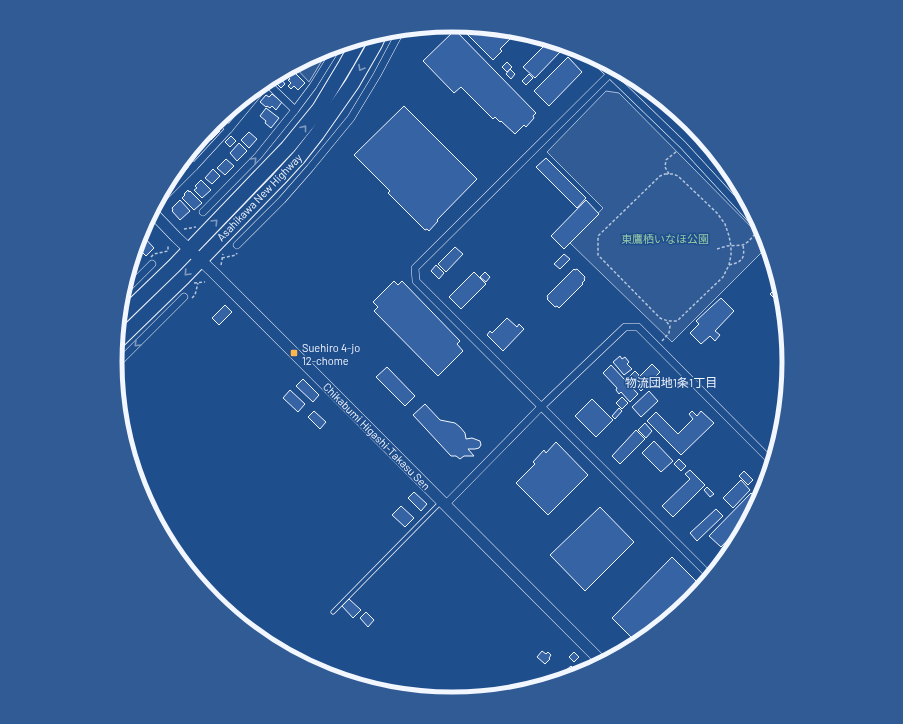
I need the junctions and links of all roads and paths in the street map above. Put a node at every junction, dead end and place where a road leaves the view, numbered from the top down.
1 (397, 37) edge
2 (377, 40) edge
3 (356, 46) edge
4 (333, 54) edge
5 (607, 71) edge
6 (610, 74) junction
7 (271, 86) edge
8 (253, 99) edge
9 (295, 110) junction
10 (224, 124) edge
11 (229, 129) junction
12 (683, 145) junction
13 (189, 162) edge
14 (304, 162) junction
15 (194, 167) junction
16 (669, 174) junction
17 (227, 188) junction
18 (169, 192) edge
19 (237, 199) junction
20 (203, 212) dead end
21 (747, 215) edge
22 (156, 216) edge
23 (199, 226) dead end
24 (184, 229) dead end
25 (755, 235) edge
26 (168, 244) dead end
27 (744, 244) junction
28 (237, 245) dead end
29 (731, 246) junction
30 (717, 248) dead end
31 (189, 250) junction
32 (223, 252) dead end
33 (154, 254) dead end
34 (200, 260) junction
35 (152, 264) dead end
36 (221, 265) dead end
37 (730, 265) junction
38 (205, 282) dead end
39 (198, 283) dead end
40 (131, 285) edge
41 (184, 297) dead end
42 (127, 304) edge
43 (130, 308) junction
44 (148, 312) junction
45 (125, 313) edge
46 (666, 321) junction
47 (158, 322) junction
48 (122, 337) edge
49 (657, 347) junction
50 (122, 359) edge
51 (541, 407) junction
52 (767, 457) edge
53 (443, 503) junction
54 (706, 572) edge
55 (333, 612) dead end
56 (598, 658) edge

1 - 14 street
2 -> 14 highway, Asahikawa New Highway
19 -> 3 highway, Asahikawa New Highway
4 - 9 street
5 - 6 street
6 - 12 street
6 - 51 street
7 - 9 street
8 - 11 street
17 -> 9 street
10 - 11 street
11 - 15 street
12 - 16 path
12 - 21 street
13 - 15 street
14 - 28 street
14 - 34 highway, Asahikawa New Highway
15 - 18 street
16 - 29 path
16 - 46 path
17 - 19 street
17 - 20 street
31 -> 19 highway, Asahikawa New Highway
22 - 31 street, Chikabumi Higashi-Takasu Sen
23 - 24 path
25 - 27 path
26 - 33 path
27 - 29 path
27 - 37 path
29 - 30 path
29 - 37 path
31 - 34 street, Chikabumi Higashi-Takasu Sen
31 - 43 highway, Asahikawa New Highway
32 - 36 path
34 -> 44 highway, Asahikawa New Highway
34 - 53 street, Chikabumi Higashi-Takasu Sen
35 - 40 street
37 - 46 path
38 - 39 path
41 - 47 street
42 - 43 street
43 - 45 highway, Asahikawa New Highway
44 - 47 street
44 - 48 highway, Asahikawa New Highway
46 - 49 path
47 -> 50 street
49 - 51 street
49 - 52 street
51 - 53 street
51 - 54 street
53 - 55 lane
53 - 56 street, Chikabumi Higashi-Takasu Sen

